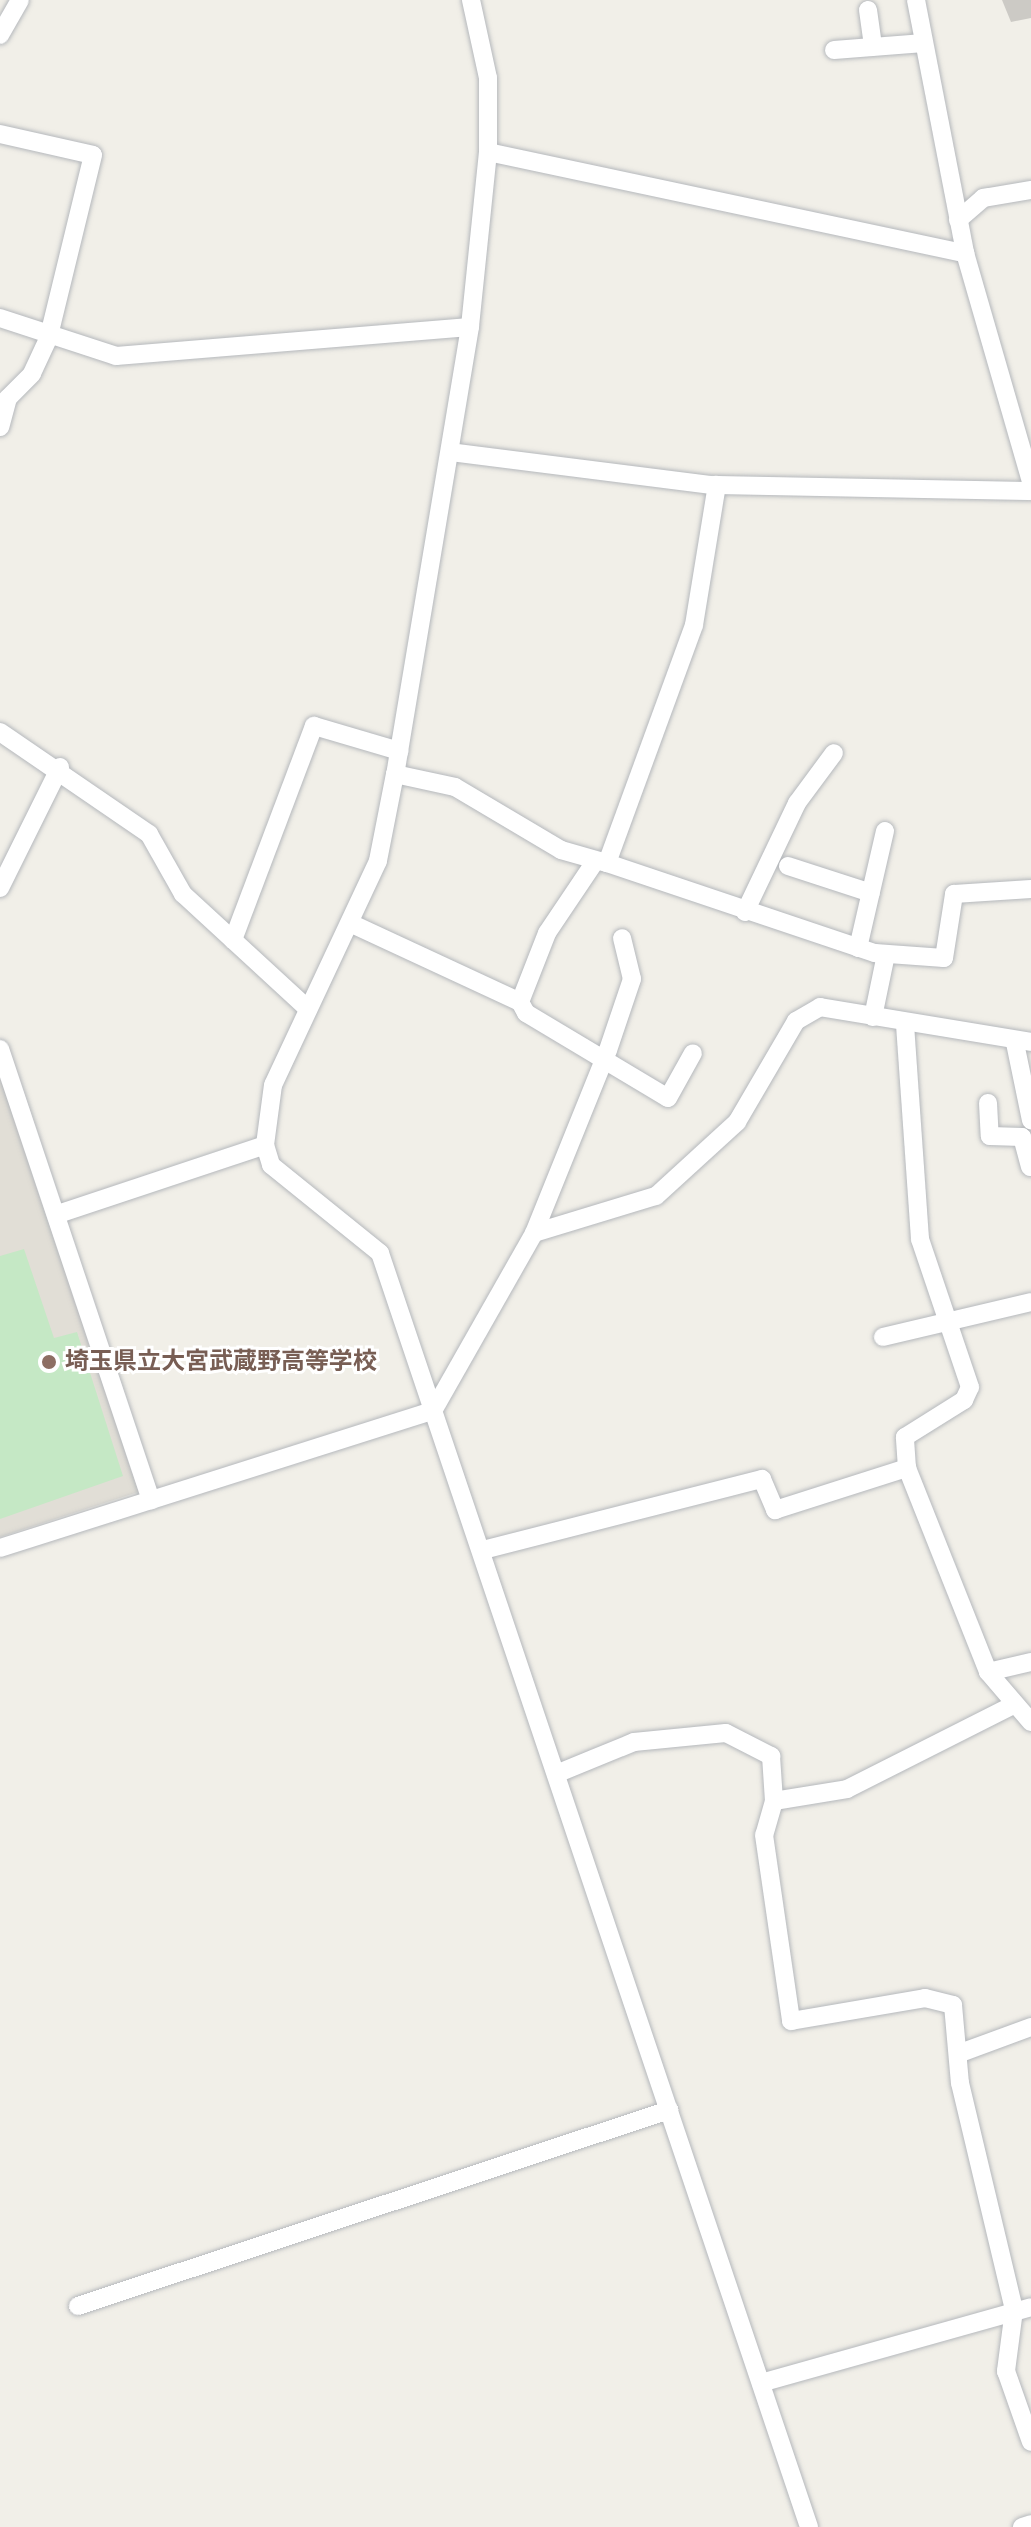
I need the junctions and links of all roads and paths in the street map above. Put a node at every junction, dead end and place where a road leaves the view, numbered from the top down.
1 (20, 0) edge
2 (471, 0) edge
3 (916, 0) edge
4 (868, 10) dead end
5 (0, 35) edge
6 (924, 43) junction
7 (873, 47) junction
8 (834, 50) dead end
9 (0, 134) edge
10 (488, 152) junction
11 (101, 155) dead end
12 (1031, 190) edge
13 (958, 220) junction
14 (965, 253) junction
15 (0, 318) edge
16 (470, 327) junction
17 (52, 340) junction
18 (0, 427) edge
19 (450, 452) junction
20 (1031, 481) edge
21 (717, 485) junction
22 (1031, 491) edge
23 (0, 732) edge
24 (399, 751) junction
25 (834, 753) dead end
26 (60, 767) junction
27 (395, 774) junction
28 (885, 831) dead end
29 (601, 863) junction
30 (788, 866) dead end
31 (0, 888) edge
32 (1031, 889) edge
33 (871, 893) junction
34 (745, 912) junction
35 (350, 923) junction
36 (622, 938) dead end
37 (233, 940) junction
38 (858, 948) junction
39 (886, 954) junction
40 (520, 1002) junction
41 (308, 1009) junction
42 (873, 1017) junction
43 (905, 1023) junction
44 (1023, 1042) edge
45 (0, 1049) edge
46 (693, 1053) dead end
47 (604, 1059) junction
48 (988, 1103) dead end
49 (1031, 1120) edge
50 (265, 1145) junction
51 (1031, 1167) edge
52 (58, 1214) junction
53 (534, 1233) junction
54 (1031, 1302) edge
55 (947, 1322) junction
56 (883, 1337) dead end
57 (433, 1411) junction
58 (907, 1468) junction
59 (151, 1500) junction
60 (0, 1548) edge
61 (483, 1550) junction
62 (1031, 1662) edge
63 (988, 1672) junction
64 (1015, 1704) junction
65 (1031, 1722) edge
66 (556, 1774) junction
67 (774, 1801) junction
68 (1031, 2027) edge
69 (963, 2052) junction
70 (669, 2110) junction
71 (78, 2306) dead end
72 (1022, 2308) edge
73 (761, 2383) junction
74 (1031, 2442) edge
75 (1031, 2524) edge
76 (809, 2527) edge
77 (1022, 2527) edge

1 - 5 street
2 - 10 street
3 - 6 street
4 - 7 street
6 - 7 street
6 - 13 street
7 - 8 street
9 - 17 street
10 - 14 street
10 - 16 street
11 - 17 street
12 - 13 street
13 - 14 street
14 - 20 street
15 - 17 street
16 - 17 street
16 - 19 street
17 - 18 street
19 - 21 street
19 - 24 street
21 - 22 street
21 - 29 street
23 - 26 street
24 - 27 street
24 - 37 street
25 - 34 street
26 - 31 street
26 - 37 street
27 - 29 street
27 - 35 street
28 - 33 street
29 - 34 street
29 - 40 street
30 - 33 street
32 - 39 street
33 - 38 street
34 - 38 street
35 - 40 street
35 - 41 street
36 - 47 street
37 - 41 street
38 - 39 street
39 - 42 street
40 - 47 street
41 - 50 street
42 - 43 street
42 - 53 street
43 - 44 street
43 - 55 street
44 - 49 street
45 - 52 street
46 - 47 street
47 - 53 street
48 - 51 street
50 - 52 street
50 - 57 street
52 - 59 street
53 - 57 street
54 - 55 street
55 - 56 street
55 - 58 street
57 - 59 street
57 - 61 street
58 - 61 street
58 - 63 street
59 - 60 street
61 - 66 street
62 - 63 street
63 - 64 street
64 - 65 street
64 - 67 street
66 - 67 street
66 - 70 street
67 - 69 street
68 - 69 street
69 - 72 street
70 - 71 street
70 - 73 street
72 - 73 street
72 - 74 street
73 - 76 street
75 - 77 street

